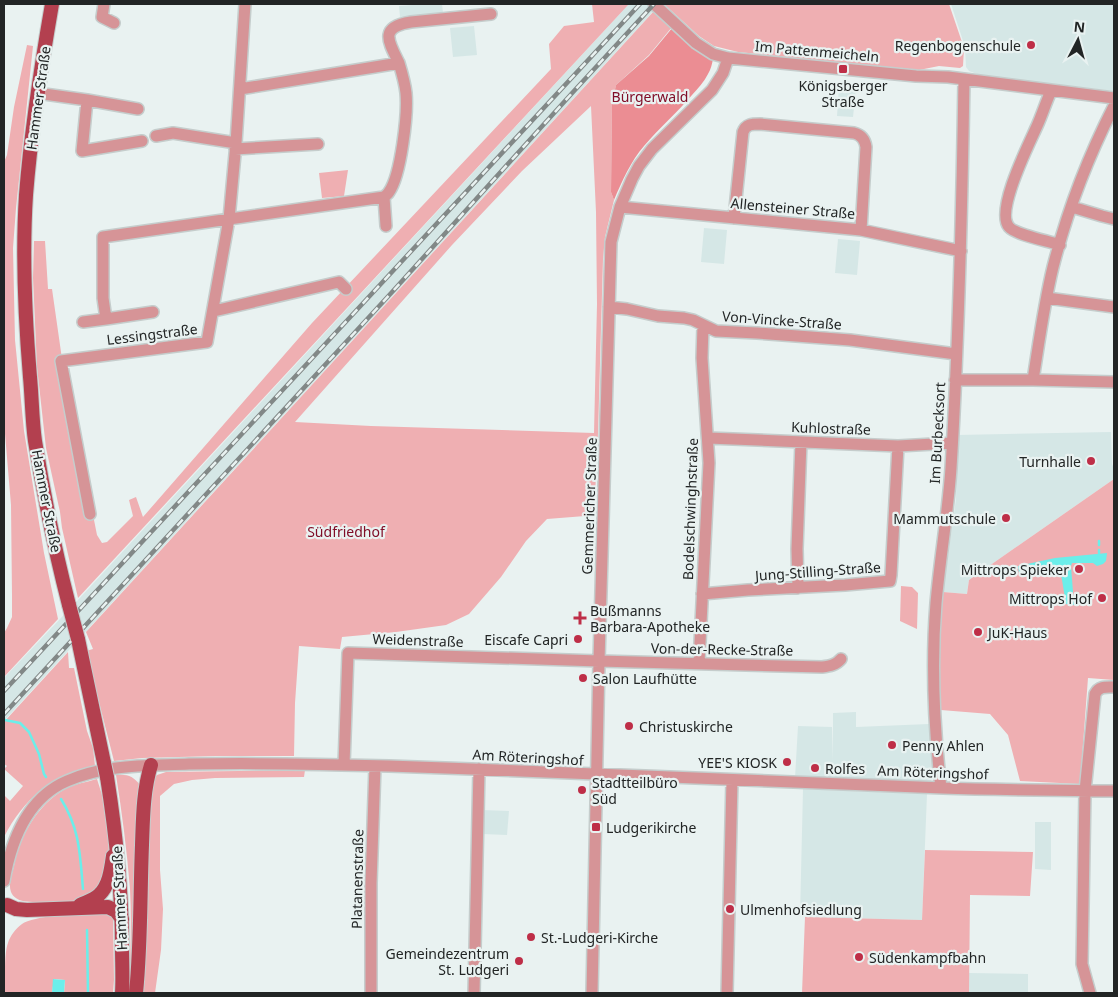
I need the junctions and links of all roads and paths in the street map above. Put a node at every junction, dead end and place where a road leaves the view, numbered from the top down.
1 (52, 4) edge
2 (104, 4) edge
3 (245, 4) edge
4 (654, 4) edge
5 (491, 14) dead end
6 (114, 24) dead end
7 (728, 58) junction
8 (399, 63) junction
9 (964, 79) junction
10 (240, 89) junction
11 (1051, 91) junction
12 (37, 93) junction
13 (1114, 98) edge
14 (87, 100) junction
15 (1114, 106) edge
16 (138, 109) dead end
17 (156, 136) dead end
18 (142, 141) dead end
19 (318, 144) dead end
20 (235, 146) junction
21 (384, 197) junction
22 (620, 207) junction
23 (1072, 207) junction
24 (734, 218) junction
25 (229, 219) junction
26 (1114, 219) edge
27 (386, 226) dead end
28 (861, 230) junction
29 (1060, 245) junction
30 (961, 251) junction
31 (346, 289) dead end
32 (1047, 298) junction
33 (609, 307) junction
34 (1114, 307) edge
35 (214, 311) junction
36 (153, 312) dead end
37 (106, 319) junction
38 (82, 322) dead end
39 (703, 326) junction
40 (956, 354) junction
41 (955, 380) junction
42 (1034, 380) junction
43 (1114, 382) edge
44 (708, 438) junction
45 (801, 442) junction
46 (952, 444) junction
47 (898, 446) junction
48 (90, 514) dead end
49 (798, 588) junction
50 (702, 594) junction
51 (841, 659) dead end
52 (599, 661) junction
53 (699, 663) junction
54 (1114, 687) edge
55 (150, 765) junction
56 (344, 765) junction
57 (375, 766) junction
58 (479, 769) junction
59 (598, 775) junction
60 (732, 780) junction
61 (941, 788) junction
62 (1085, 791) junction
63 (1114, 791) edge
64 (116, 838) junction
65 (4, 881) edge
66 (5, 905) edge
67 (75, 907) junction
68 (122, 919) junction
69 (122, 993) edge
70 (136, 993) edge
71 (371, 993) edge
72 (474, 993) edge
73 (592, 993) edge
74 (727, 993) edge
75 (1090, 993) edge

1 - 12 main road, Hammer Straße
2 - 6 street
3 - 10 street, Lessingstraße
4 - 7 street, Im Pattenmeicheln
5 - 8 street
7 - 9 street, Im Pattenmeicheln
7 - 22 street, Gemmericher Straße
8 - 10 street
8 - 21 street
9 - 11 street, Im Pattenmeicheln
9 - 30 street, Im Burbecksort
10 - 20 street, Lessingstraße
11 - 13 street, Im Pattenmeicheln
11 - 29 street
12 - 14 street
12 - 64 main road, Hammer Straße, bridge
14 - 16 street
14 - 18 street
15 - 23 street
17 - 20 street
19 - 20 street
20 - 25 street, Lessingstraße
21 - 25 street
21 - 27 street
22 - 24 street, Allensteiner Straße
22 - 33 street, Gemmericher Straße
23 - 26 street
23 - 29 street
24 - 28 street, Allensteiner Straße
24 - 28 street
25 - 35 street, Lessingstraße
25 - 37 street
28 - 30 street, Allensteiner Straße
29 - 32 street
30 - 40 street, Im Burbecksort
31 - 35 street
32 - 34 street
32 - 42 street
33 - 39 street, Von-Vincke-Straße
33 - 52 street, Gemmericher Straße
35 - 48 street, Lessingstraße
36 - 37 street
37 - 38 street
39 - 40 street, Von-Vincke-Straße
39 - 44 street, Bodelschwinghstraße
40 - 41 street, Im Burbecksort
41 - 42 street
41 - 46 street, Im Burbecksort
42 - 43 street
44 - 45 street, Kuhlostraße
44 - 50 street, Bodelschwinghstraße
45 - 47 street, Kuhlostraße
45 - 49 street
46 - 47 street, Kuhlostraße
46 - 61 street, Im Burbecksort
47 - 49 street, Jung-Stilling-Straße
49 - 50 street, Jung-Stilling-Straße
50 - 53 street, Bodelschwinghstraße
51 - 53 street, Von-der-Recke-Straße
52 - 53 street, Von-der-Recke-Straße
52 - 56 street, Weidenstraße
52 - 59 street, Gemmericher Straße
54 - 62 street
55 - 56 street, Am Röteringshof
55 - 65 street, Am Röteringshof
55 - 70 main road
56 - 57 street, Am Röteringshof
57 - 58 street, Am Röteringshof
57 - 71 street, Platanenstraße
58 - 59 street, Am Röteringshof
58 - 72 street
59 - 60 street, Am Röteringshof
59 - 73 street, Gemmericher Straße
60 - 61 street, Am Röteringshof
60 - 74 street
61 - 62 street, Am Röteringshof
62 - 63 street, Am Röteringshof
62 - 75 street
64 - 67 main road
64 - 68 main road, Hammer Straße
66 - 67 main road
67 - 68 main road
68 - 69 main road, Hammer Straße

